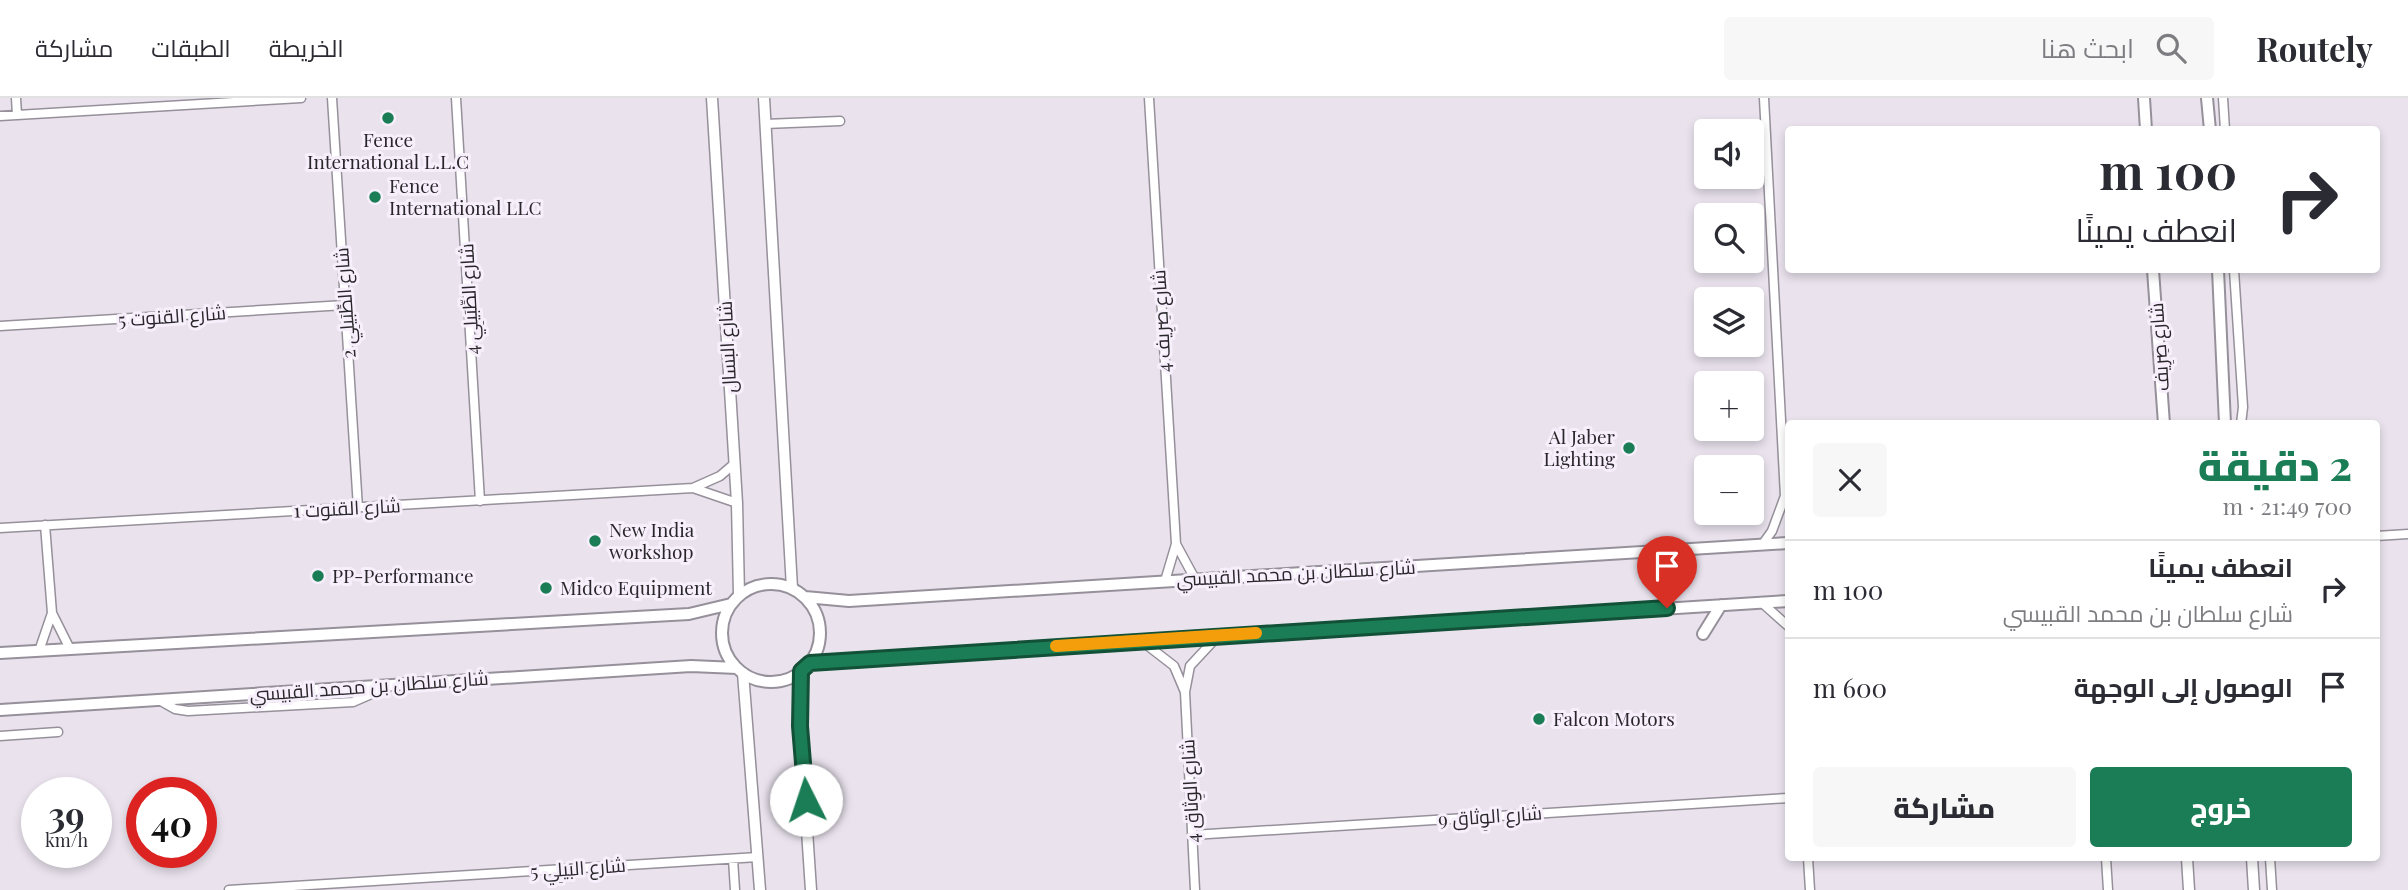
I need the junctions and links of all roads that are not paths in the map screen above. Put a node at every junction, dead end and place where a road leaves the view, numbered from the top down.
1 (16, 98) edge
2 (301, 98) edge
3 (332, 98) edge
4 (456, 98) edge
5 (712, 98) edge
6 (764, 98) edge
7 (1149, 98) edge
8 (1764, 98) edge
9 (2144, 98) edge
10 (2207, 98) edge
11 (2223, 98) edge
12 (17, 115) junction
13 (0, 116) edge
14 (841, 121) dead end
15 (765, 124) junction
16 (2146, 126) edge
17 (2210, 126) edge
18 (2225, 126) edge
19 (2153, 273) edge
20 (2218, 273) edge
21 (2234, 273) edge
22 (345, 305) junction
23 (0, 326) edge
24 (2164, 420) edge
25 (2225, 420) edge
26 (2241, 420) edge
27 (734, 464) junction
28 (1785, 464) edge
29 (693, 488) junction
30 (480, 501) junction
31 (737, 503) junction
32 (1785, 503) edge
33 (358, 508) junction
34 (46, 525) junction
35 (0, 528) edge
36 (2408, 534) edge
37 (2380, 536) edge
38 (1785, 543) edge
39 (1175, 544) junction
40 (1762, 545) junction
41 (1195, 579) junction
42 (1165, 581) junction
43 (792, 588) junction
44 (805, 597) junction
45 (735, 599) junction
46 (1785, 601) edge
47 (1761, 602) junction
48 (1721, 605) junction
49 (51, 613) junction
50 (1785, 623) edge
51 (1703, 634) dead end
52 (1218, 636) junction
53 (1141, 641) junction
54 (70, 649) junction
55 (39, 651) junction
56 (0, 653) edge
57 (805, 667) junction
58 (740, 671) junction
59 (1185, 692) junction
60 (0, 710) edge
61 (58, 732) dead end
62 (0, 736) edge
63 (1785, 798) edge
64 (1192, 835) junction
65 (758, 857) junction
66 (733, 859) junction
67 (1808, 861) edge
68 (2106, 861) edge
69 (2187, 861) edge
70 (2252, 861) edge
71 (2270, 861) edge
72 (371, 886) edge
73 (229, 890) edge
74 (735, 890) edge
75 (760, 890) edge
76 (811, 890) edge
77 (1195, 890) edge
78 (1810, 890) edge
79 (2108, 890) edge
80 (2189, 890) edge
81 (2254, 890) edge
82 (2272, 890) edge

1 - 12 street
2 - 12 street
3 - 22 street, شارع الطِّبَيلِي 2
4 - 30 street, شارع الطِّبَيلِي 4
5 - 27 street, شارع البسال
6 - 15 street
7 - 39 street, شارع صِرِيف 4
8 - 28 street
9 - 16 main road
10 - 17 main road
11 - 18 street
12 - 13 street
14 - 15 street
15 - 43 street
19 - 24 main road, شارع صِرِيف
20 - 25 main road
21 - 26 street
22 - 23 street, شارع القنوت 5
22 - 33 street, شارع الطِّبَيلِي 2
27 - 29 street, شارع القنوت 1
27 - 31 street, شارع البسال
29 - 30 street, شارع القنوت 1
29 - 31 street, شارع القنوت 1
30 - 33 street, شارع القنوت 1
31 - 45 street, شارع البسال
32 - 40 street
33 - 34 street, شارع القنوت 1
34 - 35 street, شارع القنوت 1
34 - 49 street
36 - 37 street
38 - 40 main road, شارع سلطان بن محمد القبيسي
39 - 41 street, شارع صِرِيف 4
39 - 42 street, شارع صِرِيف 4
40 - 41 main road, شارع سلطان بن محمد القبيسي
41 - 42 main road, شارع سلطان بن محمد القبيسي
42 - 44 main road, شارع سلطان بن محمد القبيسي
43 - 44 main road
43 - 45 main road
44 - 57 main road
45 - 54 main road
45 - 58 main road
46 - 47 main road
47 - 48 main road
47 - 50 street
48 - 51 main road
48 - 52 main road
49 - 54 street
49 - 55 street
52 - 53 main road
52 - 59 street, شارع الوِثاق 4
53 - 57 main road
53 - 59 street, شارع الوِثاق 4
54 - 55 main road
55 - 56 main road
57 - 58 main road
57 - 76 street
58 - 60 main road, شارع سلطان بن محمد القبيسي
58 - 65 street
59 - 64 street, شارع الوِثاق 4
61 - 62 street
63 - 64 street, شارع الوِثاق 9
64 - 77 street, شارع الوِثاق 4
65 - 66 street, شارع البَيلِي 5
65 - 75 street
66 - 72 street, شارع البَيلِي 5
66 - 74 street
67 - 78 street
68 - 79 street
69 - 80 street
70 - 81 street
71 - 82 street
72 - 73 street, شارع البَيلِي 5

